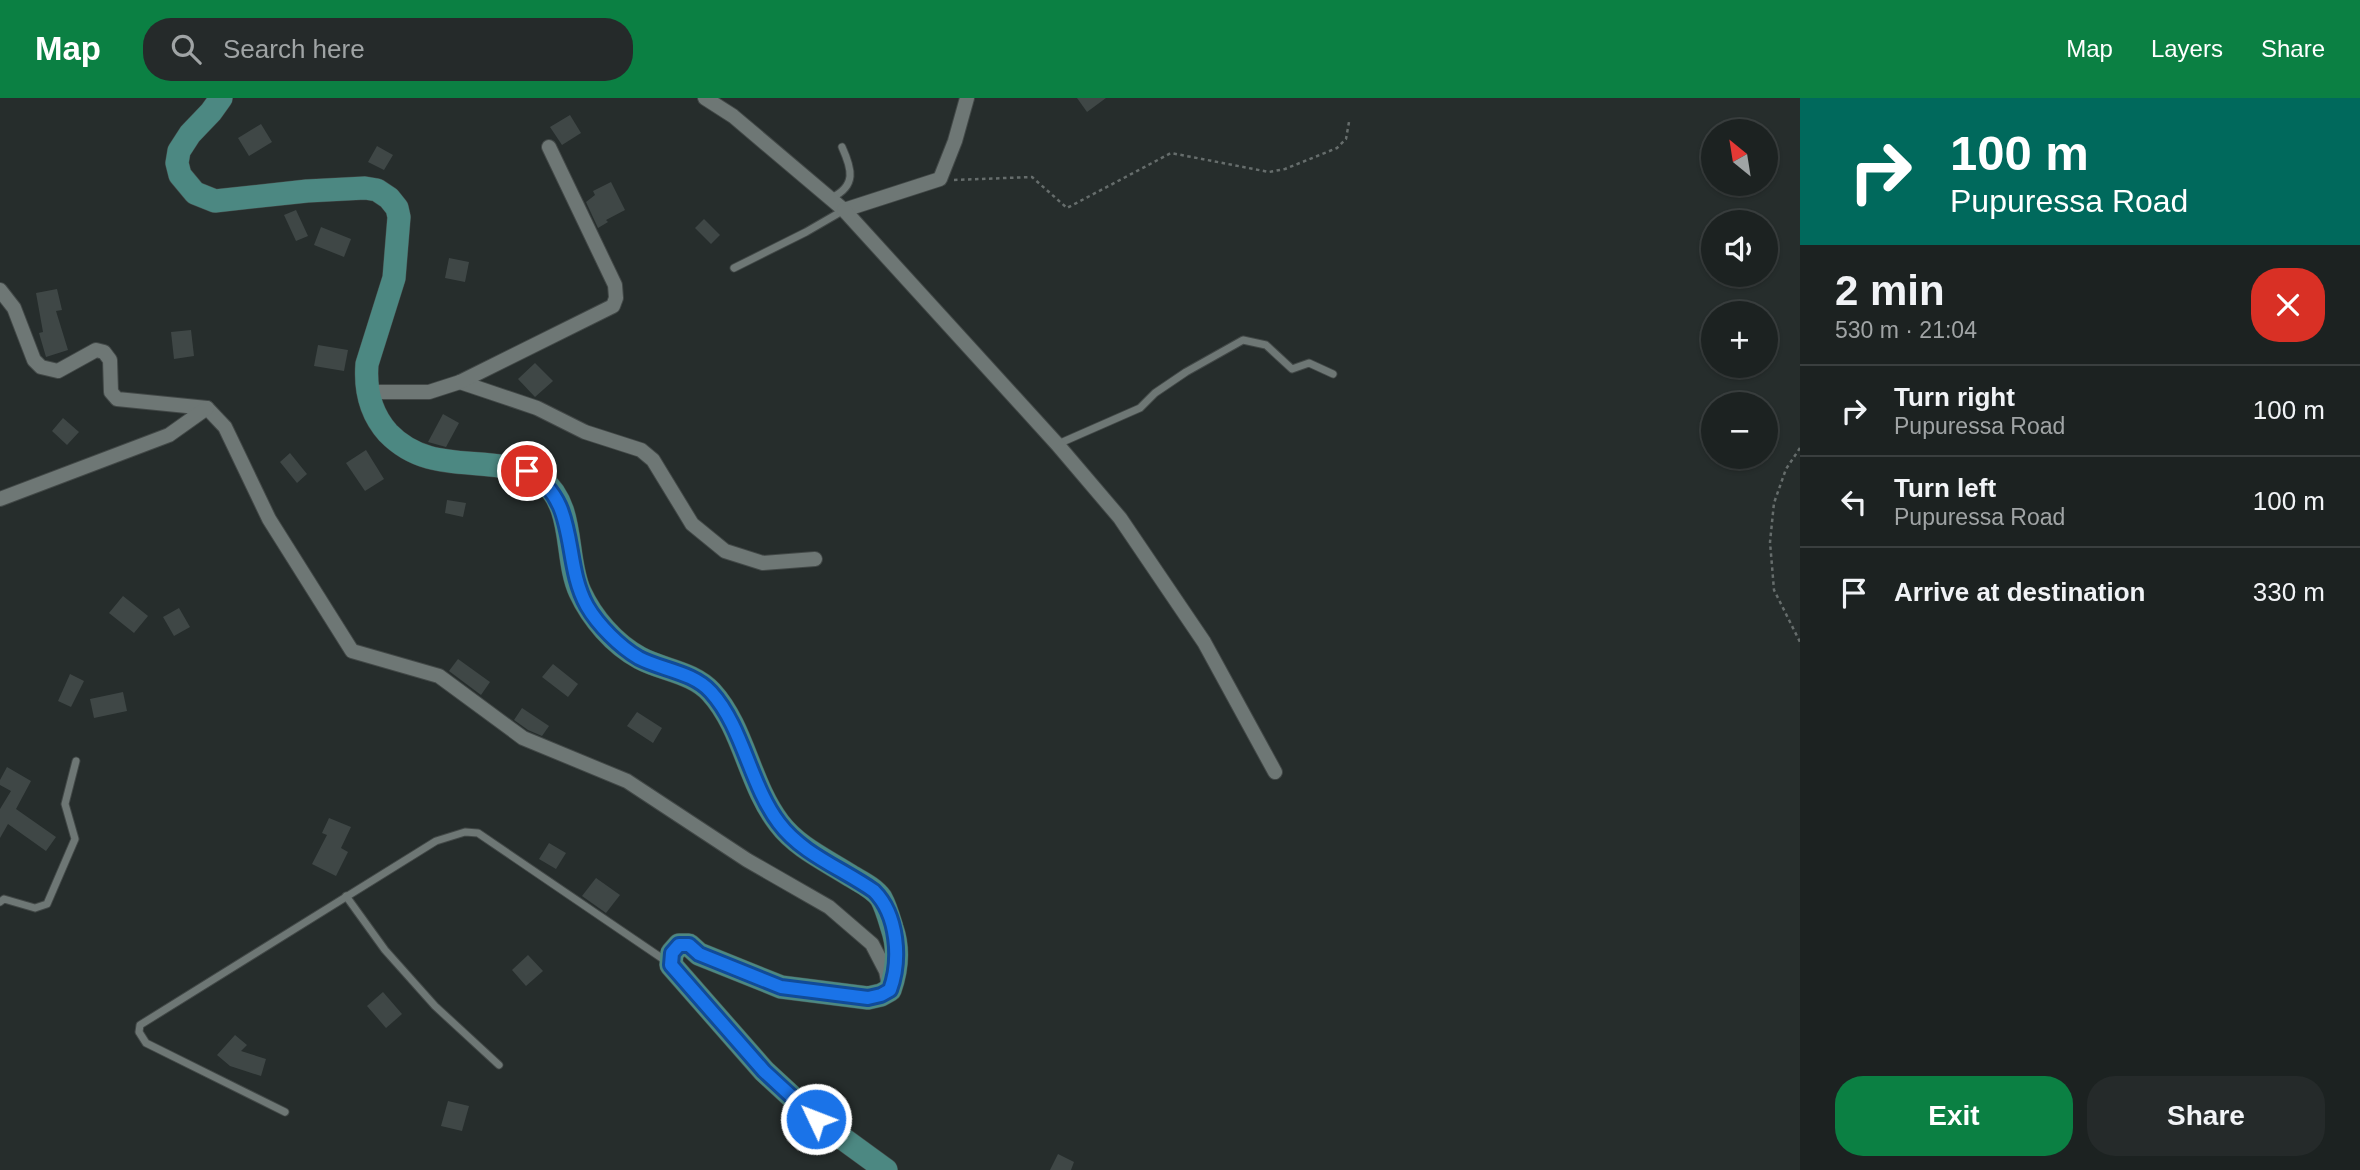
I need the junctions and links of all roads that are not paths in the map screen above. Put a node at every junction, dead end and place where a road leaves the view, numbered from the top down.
1 (221, 98) edge
2 (705, 98) edge
3 (967, 98) edge
4 (549, 146) dead end
5 (842, 147) dead end
6 (831, 198) junction
7 (844, 210) junction
8 (734, 268) dead end
9 (0, 290) edge
10 (1333, 374) dead end
11 (460, 382) junction
12 (367, 392) junction
13 (207, 408) junction
14 (1057, 444) junction
15 (0, 499) edge
16 (814, 559) dead end
17 (76, 761) dead end
18 (1275, 772) dead end
19 (346, 896) junction
20 (0, 902) edge
21 (671, 965) junction
22 (890, 990) junction
23 (499, 1065) dead end
24 (285, 1112) dead end
25 (886, 1170) edge

1 - 12 main road
2 - 6 street
3 - 7 street
4 - 11 street
5 - 6 lane
6 - 7 street
7 - 8 lane
7 - 14 street
9 - 13 street
10 - 14 lane
11 - 12 street
11 - 16 street
12 - 22 main road
13 - 15 street
13 - 22 street
14 - 18 street
17 - 20 lane
19 - 21 lane
19 - 23 lane
19 - 24 lane
21 - 22 main road
21 - 25 main road

